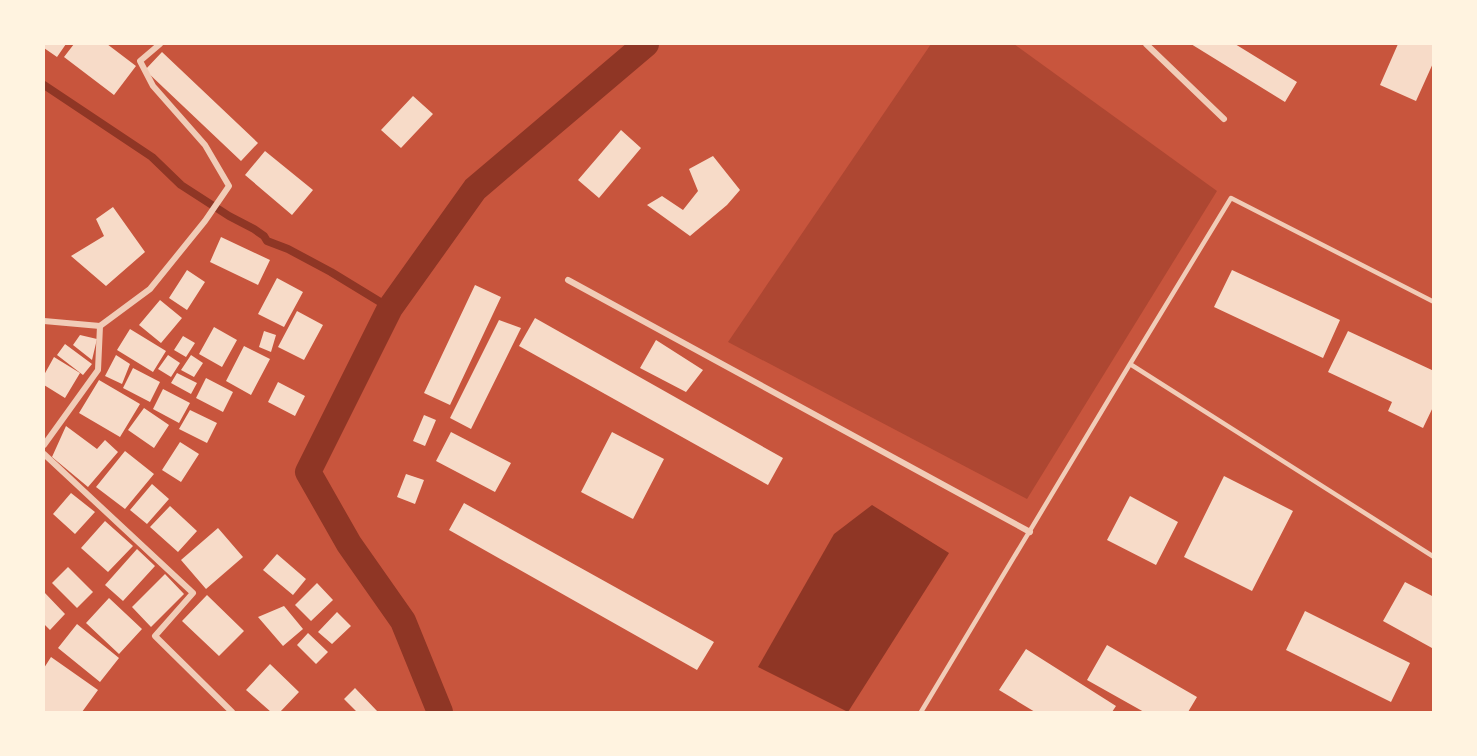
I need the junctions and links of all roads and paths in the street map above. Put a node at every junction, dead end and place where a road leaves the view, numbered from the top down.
1 (160, 44) edge
2 (1146, 44) edge
3 (1224, 118) dead end
4 (568, 280) dead end
5 (1434, 302) edge
6 (44, 321) edge
7 (100, 326) junction
8 (1130, 364) junction
9 (44, 445) edge
10 (44, 454) edge
11 (1029, 532) junction
12 (1434, 557) edge
13 (232, 712) edge
14 (921, 712) edge

1 - 7 street
2 - 3 street
4 - 11 street
5 - 8 lane
6 - 7 street
7 - 9 street
8 - 11 lane
8 - 12 lane
10 - 13 street
11 - 14 lane

